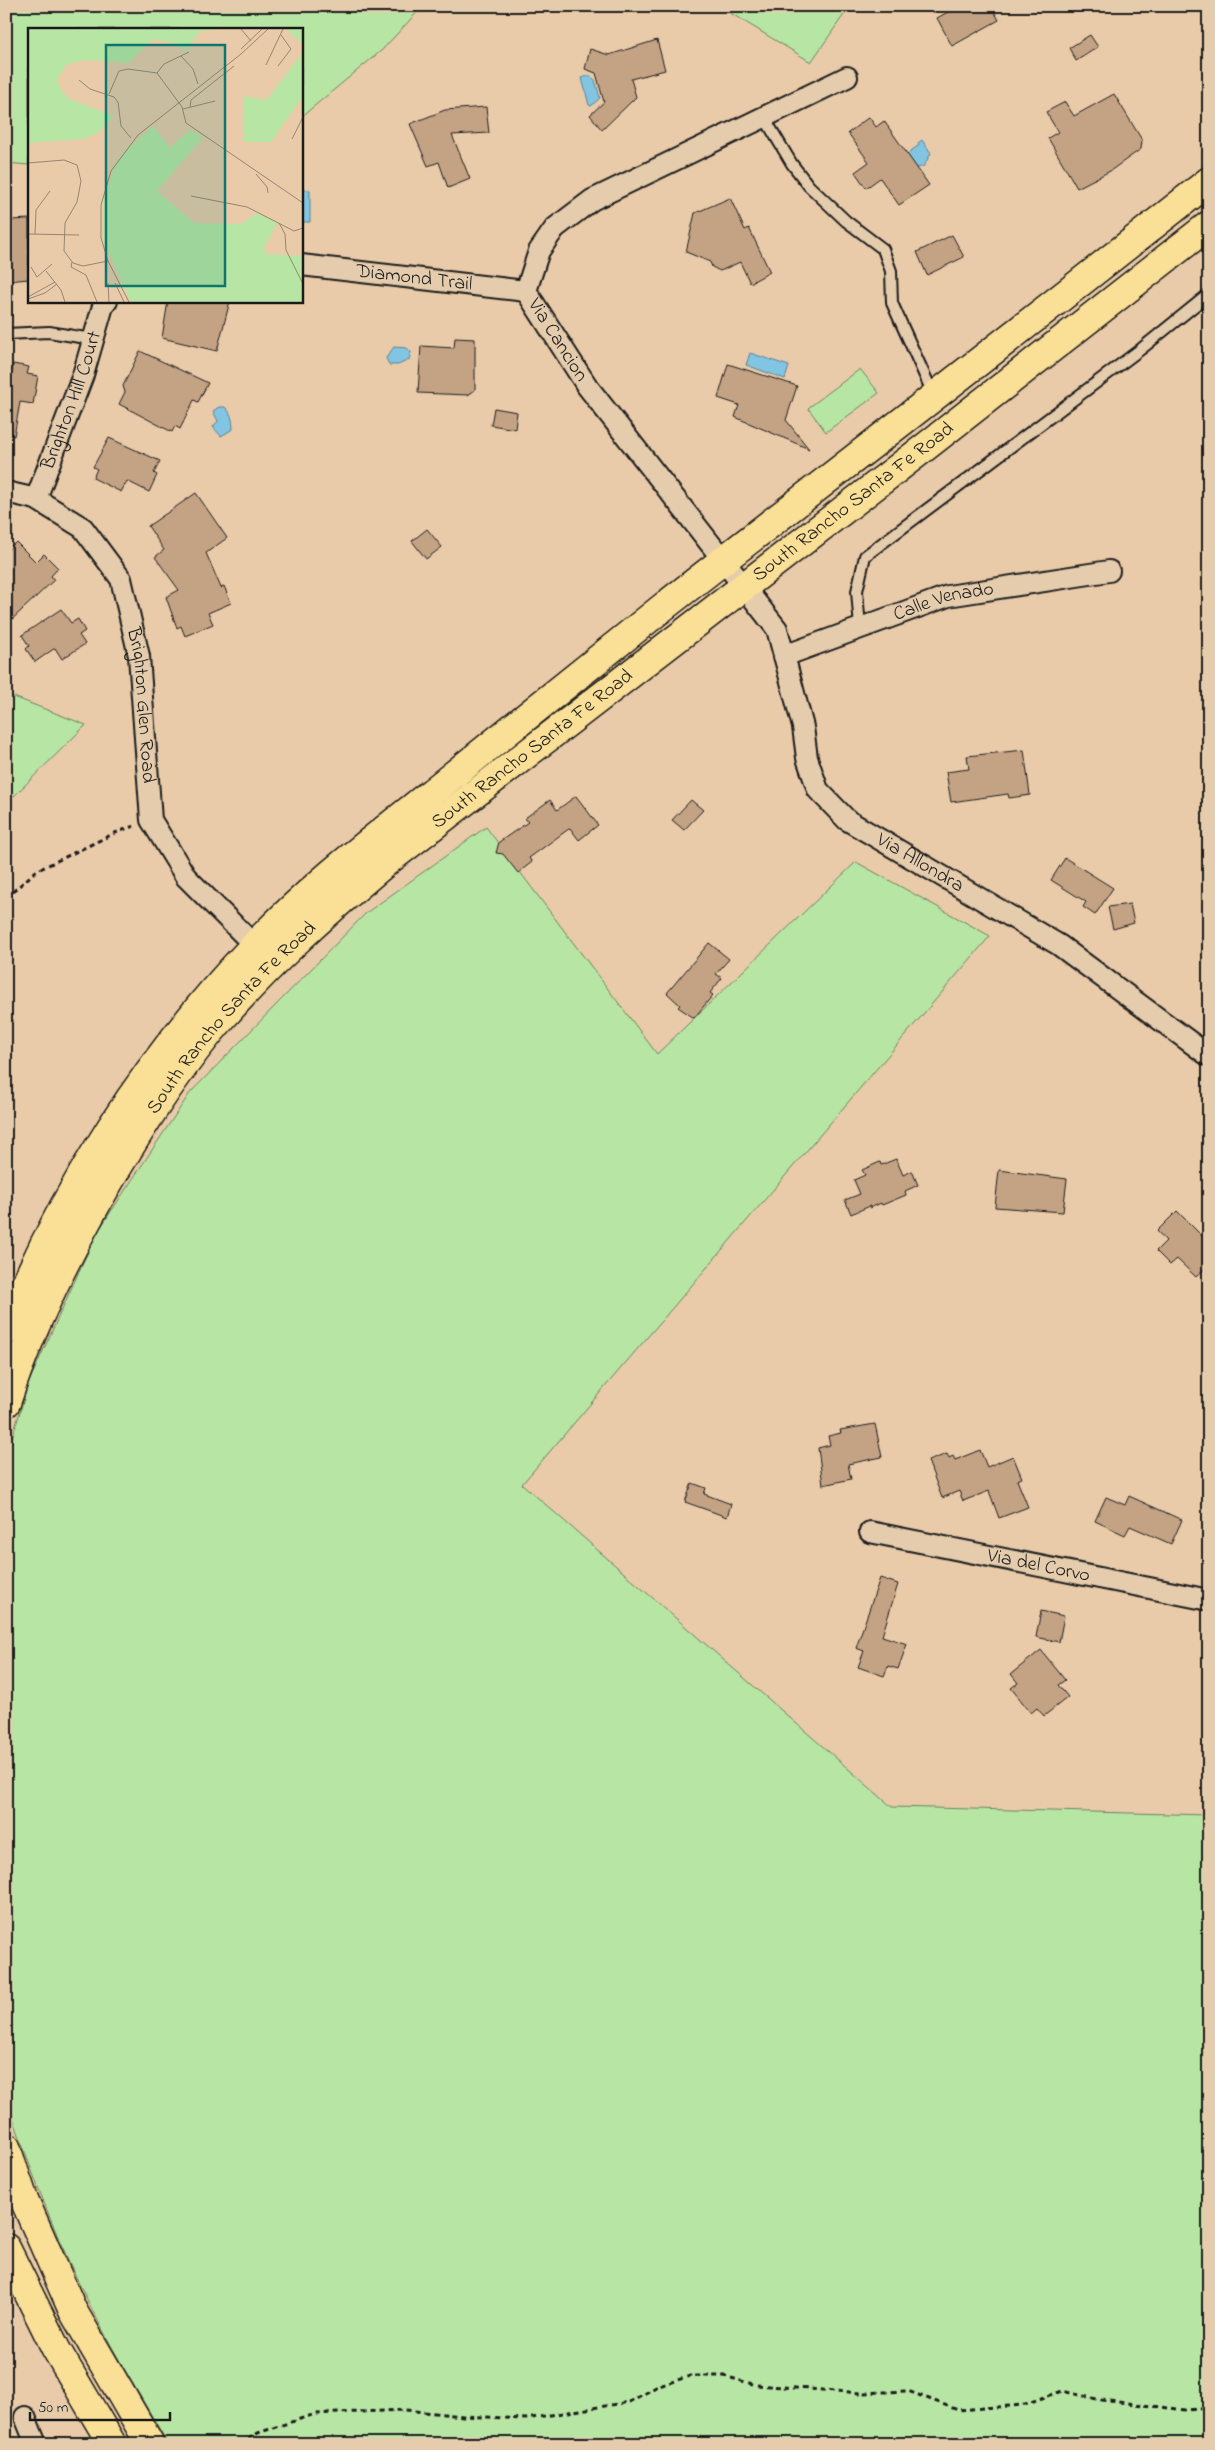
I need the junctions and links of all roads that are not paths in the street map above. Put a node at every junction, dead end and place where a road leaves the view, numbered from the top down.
1 (847, 77) dead end
2 (764, 118) junction
3 (1209, 181) edge
4 (1209, 225) edge
5 (302, 265) edge
6 (526, 291) junction
7 (1209, 294) edge
8 (106, 302) edge
9 (6, 334) edge
10 (92, 339) junction
11 (934, 397) junction
12 (6, 492) edge
13 (36, 499) junction
14 (724, 560) junction
15 (1109, 571) dead end
16 (743, 586) junction
17 (860, 628) junction
18 (784, 656) junction
19 (254, 945) junction
20 (1209, 1056) edge
21 (6, 1330) edge
22 (6, 1403) edge
23 (870, 1532) dead end
24 (1209, 1600) edge
25 (6, 2148) edge
26 (15, 2200) edge
27 (6, 2248) edge
28 (25, 2417) dead end
29 (36, 2444) edge
30 (112, 2444) edge
31 (150, 2444) edge

1 - 2 street, Via Cancion
2 - 6 street, Via Cancion
2 - 11 lane
3 - 11 main road, South Rancho Santa Fe Road
4 - 16 main road, South Rancho Santa Fe Road
5 - 6 street, Diamond Trail
6 - 14 street, Via Cancion
7 - 17 lane
8 - 10 street, Brighton Hill Court
9 - 10 lane
10 - 13 street, Brighton Hill Court
11 - 14 main road, South Rancho Santa Fe Road
12 - 13 street, Brighton Glen Road
13 - 19 street, Brighton Glen Road
14 - 16 street, Via Cancion
14 - 19 main road, South Rancho Santa Fe Road
15 - 17 street, Calle Venado
16 - 18 street, Via Allondra
16 - 22 main road, South Rancho Santa Fe Road
17 - 18 street, Calle Venado
18 - 20 street, Via Allondra
19 - 21 main road, South Rancho Santa Fe Road
23 - 24 street, Via del Corvo
25 - 26 main road
26 - 31 main road
27 - 30 main road
28 - 29 street

